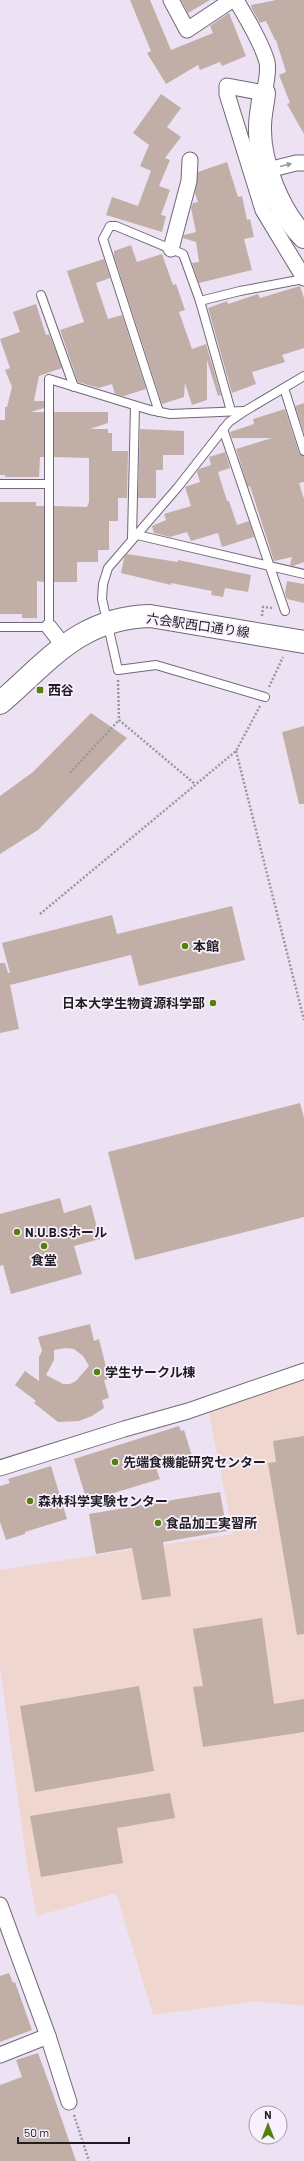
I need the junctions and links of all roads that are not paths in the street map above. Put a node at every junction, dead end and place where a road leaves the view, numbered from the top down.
1 (171, 0) edge
2 (232, 0) edge
3 (236, 0) edge
4 (264, 93) junction
5 (190, 160) dead end
6 (304, 163) edge
7 (268, 170) junction
8 (304, 236) edge
9 (171, 249) junction
10 (304, 279) edge
11 (41, 295) dead end
12 (200, 301) junction
13 (304, 376) edge
14 (74, 387) junction
15 (284, 388) junction
16 (135, 406) junction
17 (232, 411) junction
18 (245, 411) junction
19 (160, 412) junction
20 (223, 429) junction
21 (304, 451) edge
22 (0, 484) edge
23 (49, 484) junction
24 (134, 537) junction
25 (271, 566) junction
26 (304, 574) edge
27 (285, 610) road end
28 (109, 622) junction
29 (0, 627) edge
30 (49, 627) junction
31 (304, 642) edge
32 (64, 646) junction
33 (265, 697) road end
34 (0, 703) edge
35 (304, 1371) edge
36 (0, 1468) edge
37 (0, 1905) edge
38 (48, 2036) junction
39 (0, 2055) edge
40 (69, 2102) road end

1 - 2 street
3 - 4 street
4 - 7 street
4 - 10 street
5 - 9 street
7 -> 6 street
7 - 8 street
9 - 12 lane
9 - 19 lane
10 - 12 lane
11 - 14 lane
12 - 17 lane
13 - 15 lane
14 - 16 lane
14 - 23 lane
15 - 18 lane
15 - 21 lane
16 - 19 lane
16 - 24 lane
17 - 18 lane
17 - 19 lane
18 - 20 lane
20 - 24 lane
20 - 25 lane
22 - 23 lane
23 - 30 lane
24 - 25 lane
24 - 28 lane
25 - 26 lane
25 - 27 lane
28 - 31 street, 六会駅西口通り線
28 - 32 street, 六会駅西口通り線
28 - 33 lane
29 - 30 lane
30 - 32 street
32 - 34 street, 六会駅西口通り線
35 - 36 street
37 - 38 street
38 - 39 street
38 - 40 street

